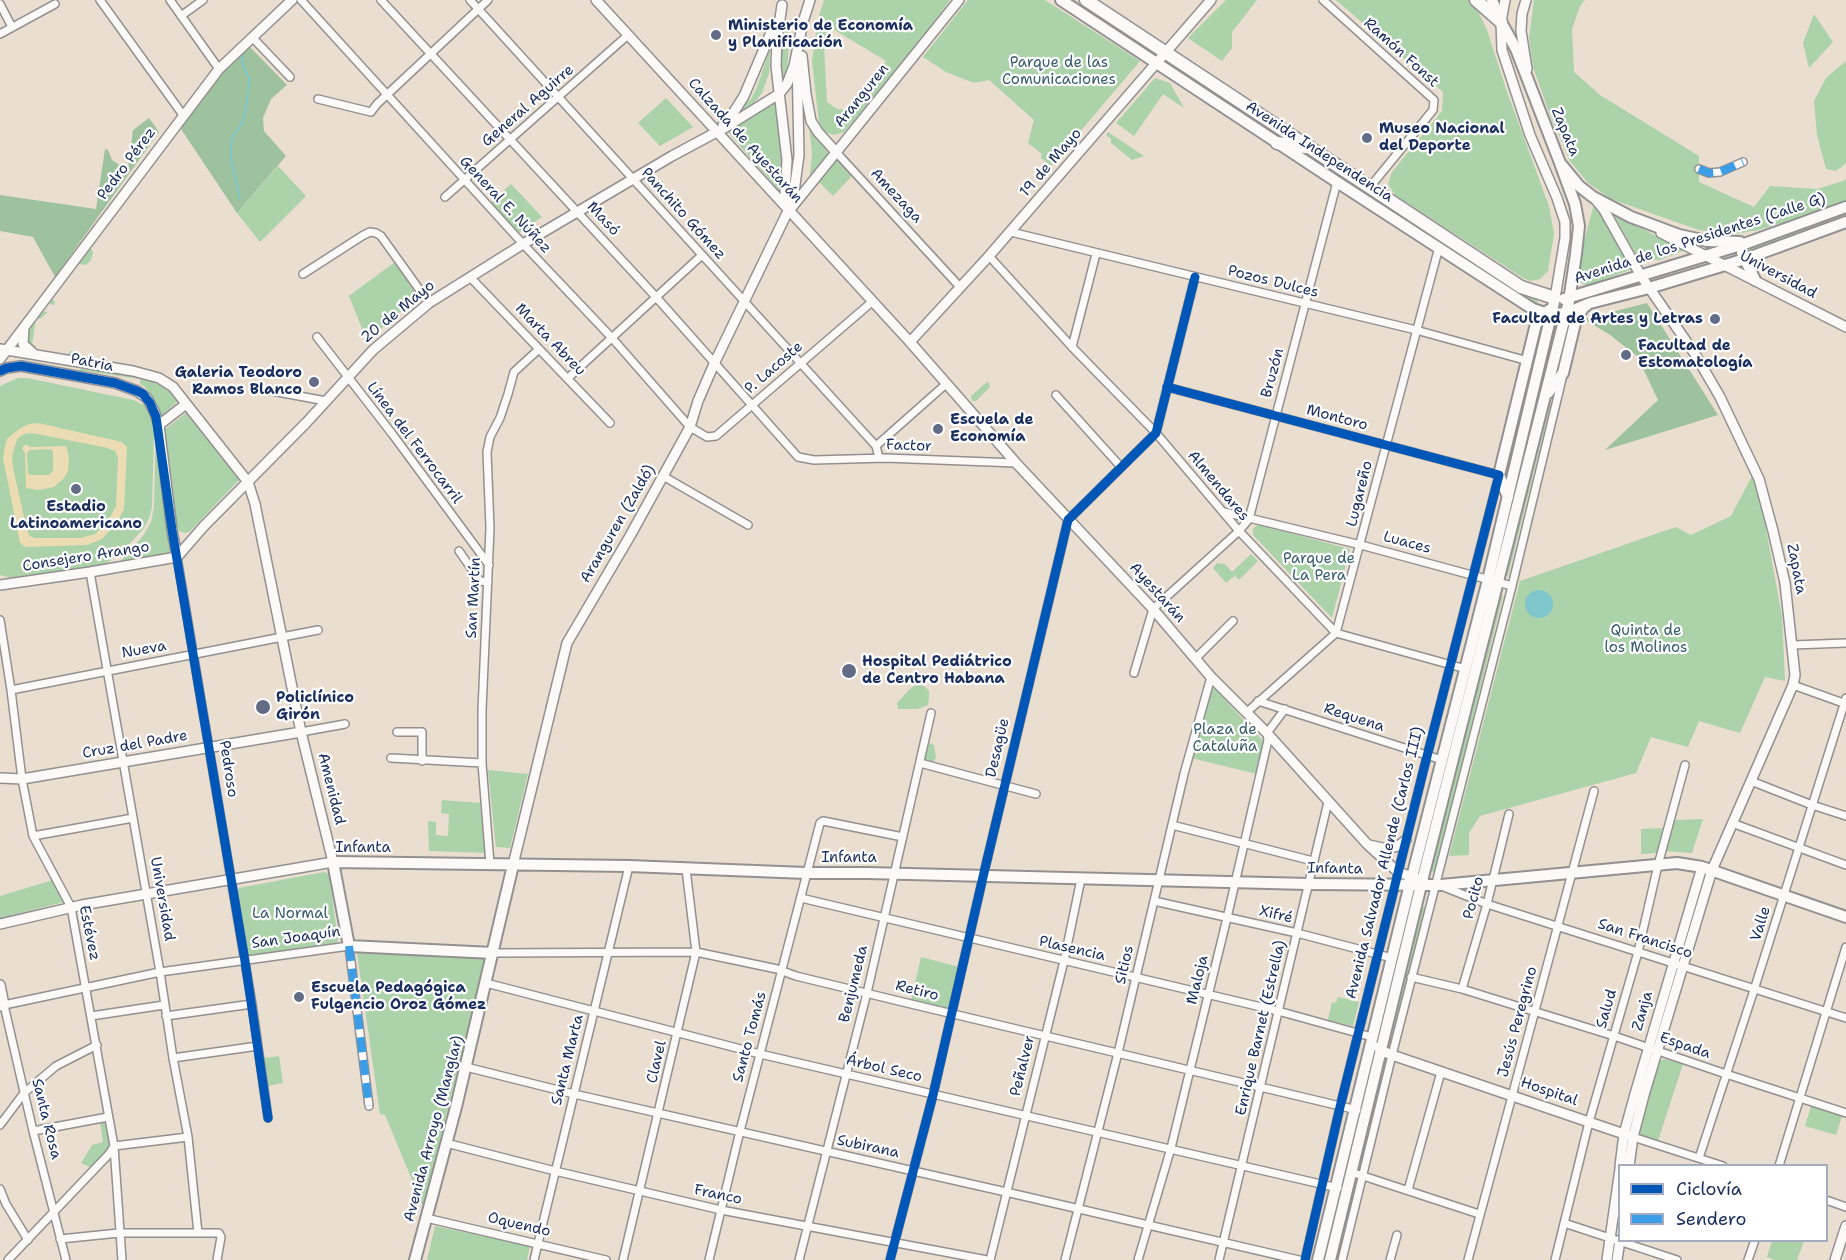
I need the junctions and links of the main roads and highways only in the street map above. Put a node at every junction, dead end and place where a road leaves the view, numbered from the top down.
1 (292, 0) edge
2 (596, 0) edge
3 (803, 0) edge
4 (810, 0) edge
5 (959, 0) edge
6 (1061, 0) edge
7 (1086, 0) edge
8 (1211, 0) edge
9 (1476, 0) edge
10 (1492, 0) edge
11 (1505, 0) edge
12 (1526, 0) edge
13 (783, 3) edge
14 (804, 15) junction
15 (1501, 22) junction
16 (801, 36) junction
17 (1166, 53) junction
18 (797, 58) junction
19 (1157, 63) junction
20 (1530, 83) junction
21 (779, 94) junction
22 (799, 123) junction
23 (812, 123) junction
24 (717, 131) junction
25 (785, 138) junction
26 (1277, 142) junction
27 (1310, 148) junction
28 (836, 152) junction
29 (1560, 163) junction
30 (1593, 197) junction
31 (1846, 207) edge
32 (788, 211) junction
33 (1833, 212) junction
34 (1631, 217) junction
35 (1842, 223) edge
36 (1747, 243) junction
37 (1764, 253) junction
38 (1706, 256) junction
39 (1744, 259) junction
40 (1726, 265) junction
41 (1641, 276) junction
42 (1759, 283) junction
43 (1649, 288) junction
44 (873, 301) joint
45 (1590, 303) junction
46 (1526, 304) junction
47 (1558, 304) junction
48 (1566, 313) junction
49 (1536, 324) junction
50 (24, 327) junction
51 (1846, 327) edge
52 (910, 342) junction
53 (3, 349) edge
54 (33, 353) junction
55 (0, 359) edge
56 (0, 364) edge
57 (12, 367) junction
58 (0, 371) edge
59 (1543, 401) junction
60 (186, 404) junction
61 (159, 425) junction
62 (265, 464) junction
63 (248, 482) junction
64 (232, 497) junction
65 (1508, 497) junction
66 (255, 504) junction
67 (172, 530) junction
68 (192, 539) junction
69 (177, 557) junction
70 (1493, 581) junction
71 (3, 584) edge
72 (302, 732) junction
73 (0, 778) edge
74 (1406, 840) road end
75 (1368, 845) junction
76 (333, 862) junction
77 (513, 865) junction
78 (1707, 869) junction
79 (1417, 884) junction
80 (1846, 917) edge
81 (0, 924) edge
82 (349, 946) joint
83 (493, 953) junction
84 (0, 985) edge
85 (2, 1005) edge
86 (1372, 1037) junction
87 (1653, 1048) junction
88 (1380, 1050) junction
89 (1360, 1111) junction
90 (1629, 1135) junction
91 (1621, 1164) edge
92 (1629, 1164) edge
93 (1618, 1204) edge
94 (1846, 1226) edge
95 (1616, 1240) edge
96 (415, 1260) edge
97 (1318, 1260) edge
98 (1330, 1260) edge
99 (1607, 1260) edge
100 (1617, 1260) edge
101 (1835, 1260) edge

1 - 50 main road, Pedro Pérez
2 - 24 main road, Calzada de Ayestarán
3 - 14 main road
4 - 14 main road
5 - 28 main road, Aranguren
6 - 19 main road, Avenida Independencia
7 - 17 highway, Avenida Independencia
8 - 17 main road, 19 de Mayo
9 - 15 highway
10 - 15 main road, Zapata
11 - 15 main road
12 - 20 main road, Zapata
13 - 21 main road, 20 de Mayo
13 - 24 main road, 20 de Mayo
14 - 16 main road
15 - 20 main road, Zapata
15 - 47 main road, Avenida Salvador Allende (Carlos III)
16 - 18 main road
16 - 23 main road
17 - 19 main road, 19 de Mayo
17 - 27 highway, Avenida Independencia
18 - 21 main road
18 - 22 main road
19 - 26 main road, Avenida Independencia
19 - 52 main road, 19 de Mayo
20 - 29 main road, Zapata
21 - 24 main road, 20 de Mayo
21 - 25 main road, 20 de Mayo
22 - 23 main road
22 - 25 main road
22 - 32 main road
23 - 28 main road, Amezaga
24 - 32 main road, Calzada de Ayestarán
24 - 62 main road, 20 de Mayo
25 - 32 main road, 20 de Mayo
26 - 27 highway
26 - 46 main road, Avenida Independencia
27 - 47 highway, Avenida Independencia
28 - 32 main road, Aranguren
29 - 30 main road, Zapata
29 - 47 main road
30 - 34 main road
30 - 41 main road, Zapata
31 - 33 main road, Avenida de los Presidentes (Calle G)
32 - 44 main road, Calzada de Ayestarán
32 - 77 main road, Aranguren (Zaldó)
33 - 35 main road
33 - 36 main road, Avenida de los Presidentes (Calle G)
34 - 36 main road
34 - 38 main road, Universidad
35 - 37 main road, Avenida de los Presidentes (Calle G)
36 - 38 main road, Avenida de los Presidentes (Calle G)
36 - 39 main road
37 - 39 main road, Avenida de los Presidentes (Calle G)
37 - 42 main road
38 - 40 main road, Universidad
38 - 41 main road, Avenida de los Presidentes (Calle G)
39 - 40 main road, Avenida de los Presidentes (Calle G)
39 - 42 main road
40 - 42 main road, Universidad
40 - 43 main road, Avenida de los Presidentes (Calle G)
41 - 43 main road, Zapata
41 - 47 main road, Avenida de los Presidentes (Calle G)
42 - 51 main road, Universidad
43 - 45 main road, Avenida de los Presidentes (Calle G)
43 - 78 main road, Zapata
44 - 52 main road, Ayestarán
45 - 47 main road, Avenida de los Presidentes (Calle G)
45 - 48 main road, Avenida de los Presidentes (Calle G)
45 - 59 main road
46 - 47 main road, Avenida Independencia
46 - 49 main road
47 - 48 main road, Avenida Independencia
47 - 49 main road
47 - 65 main road, Avenida Salvador Allende (Carlos III)
48 - 59 main road, Avenida Salvador Allende (Carlos III)
49 - 65 main road
50 - 53 main road, Pedro Pérez
50 - 54 main road
52 - 75 main road, Ayestarán
53 - 54 main road, Patria
53 - 55 main road, Pedro Pérez
54 - 60 main road, Patria
56 - 57 main road
57 - 58 main road, Patria
57 - 61 main road, Patria
59 - 70 main road, Avenida Salvador Allende (Carlos III)
60 - 61 main road
60 - 63 main road, Patria
61 - 67 main road, Pedroso
62 - 63 main road, 20 de Mayo
62 - 66 main road
63 - 64 main road, 20 de Mayo
63 - 66 main road, Amenidad
64 - 66 main road
64 - 68 main road, 20 de Mayo
65 - 70 main road, Avenida Salvador Allende (Carlos III)
66 - 72 main road, Amenidad
67 - 68 main road
67 - 69 main road, Pedroso
68 - 69 main road, 20 de Mayo
69 - 71 main road, Consejero Arango
70 - 79 main road, Avenida Salvador Allende (Carlos III)
70 - 79 main road, Avenida Salvador Allende (Carlos III)
72 - 73 main road, Cruz del Padre
72 - 76 main road, Amenidad
74 - 75 main road
75 - 79 main road, Ayestarán
76 - 77 main road, Infanta
76 - 81 main road, Infanta
76 - 82 main road, Amenidad
77 - 79 main road, Infanta
77 - 83 main road, Avenida Arroyo (Manglar)
78 - 79 main road, Infanta
78 - 80 main road, Infanta
78 - 87 main road, Zanja
78 - 87 main road, Zanja
79 - 86 main road, Avenida Salvador Allende (Carlos III)
79 - 88 main road, Avenida Salvador Allende (Carlos III)
82 - 83 main road, San Joaquín
83 - 96 main road, Avenida Arroyo (Manglar)
84 - 85 main road, Santa Rosa
86 - 88 main road
86 - 89 main road, Avenida Salvador Allende (Carlos III)
87 - 90 main road, Zanja
88 - 89 main road, Avenida Salvador Allende (Carlos III)
88 - 90 main road, Hospital
89 - 97 main road, Avenida Salvador Allende (Carlos III)
89 - 98 main road, Avenida Salvador Allende (Carlos III)
90 - 91 main road, Zanja
90 - 92 main road, Zanja
93 - 95 main road, Zanja
94 - 101 main road
95 - 99 main road, Zanja
95 - 100 main road, Zanja

